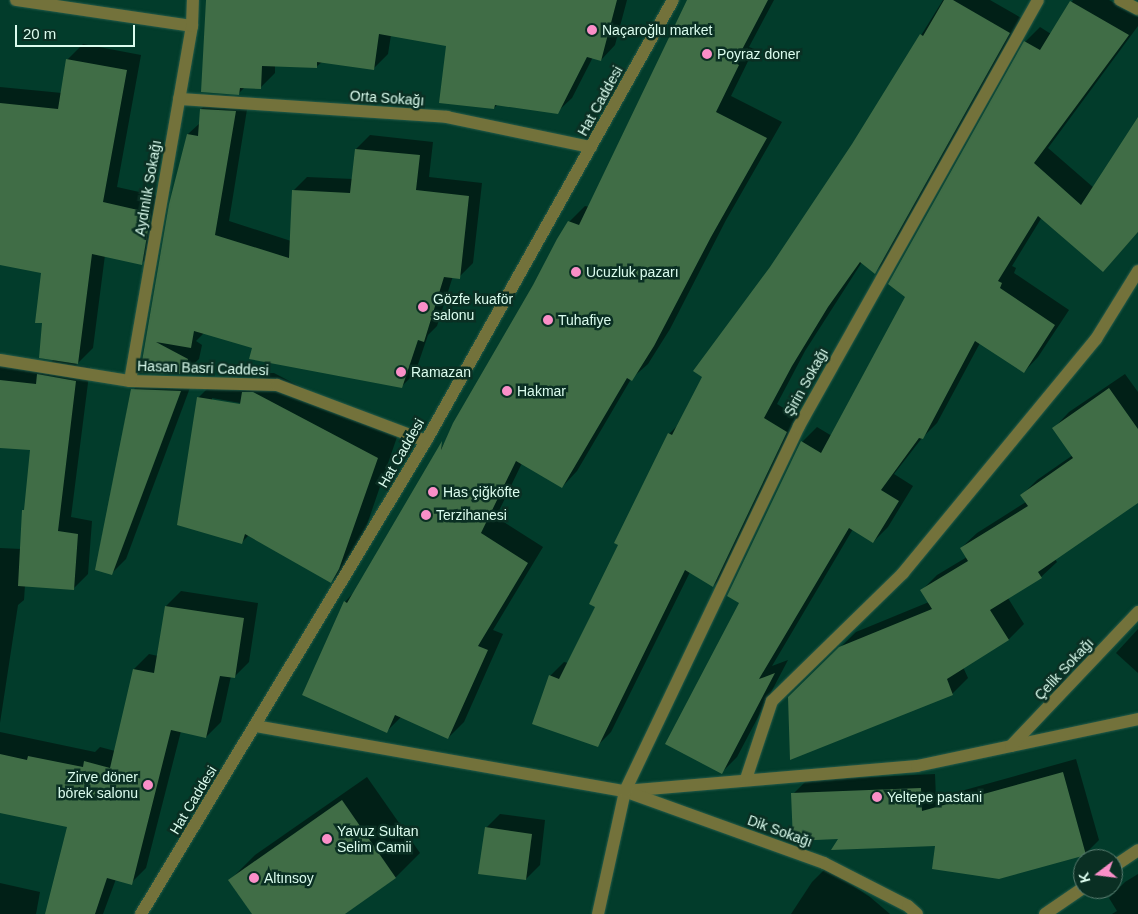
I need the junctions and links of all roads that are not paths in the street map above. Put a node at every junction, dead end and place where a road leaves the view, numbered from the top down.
1 (16, 0) edge
2 (193, 0) edge
3 (673, 0) edge
4 (1038, 0) edge
5 (1120, 0) edge
6 (1138, 9) edge
7 (192, 26) junction
8 (179, 99) junction
9 (591, 147) junction
10 (1138, 272) edge
11 (0, 360) edge
12 (130, 380) junction
13 (426, 441) junction
14 (1138, 612) edge
15 (1138, 719) edge
16 (255, 726) junction
17 (1011, 746) junction
18 (746, 779) junction
19 (625, 791) junction
20 (1138, 850) edge
21 (1123, 860) edge
22 (1073, 895) edge
23 (142, 914) edge
24 (598, 914) edge
25 (917, 914) edge
26 (1045, 914) edge

1 - 7 street
2 - 7 street, Aydınlık Sokağı
3 - 9 street, Hat Caddesi
4 - 19 street, Şirin Sokağı
5 - 6 street
7 - 8 street, Aydınlık Sokağı
8 - 9 street, Orta Sokağı
8 - 12 street, Aydınlık Sokağı
9 - 13 street, Hat Caddesi
10 - 18 street
11 - 12 street, Hasan Basri Caddesi
12 - 13 street, Hasan Basri Caddesi
13 - 16 street, Hat Caddesi
14 - 17 street, Çelik Sokağı
15 - 17 street
16 - 19 street
16 - 23 street, Hat Caddesi
17 - 18 street
18 - 19 street
19 - 24 street, Şirin Sokağı
19 - 25 street, Dik Sokağı
20 - 21 street
22 - 26 street

